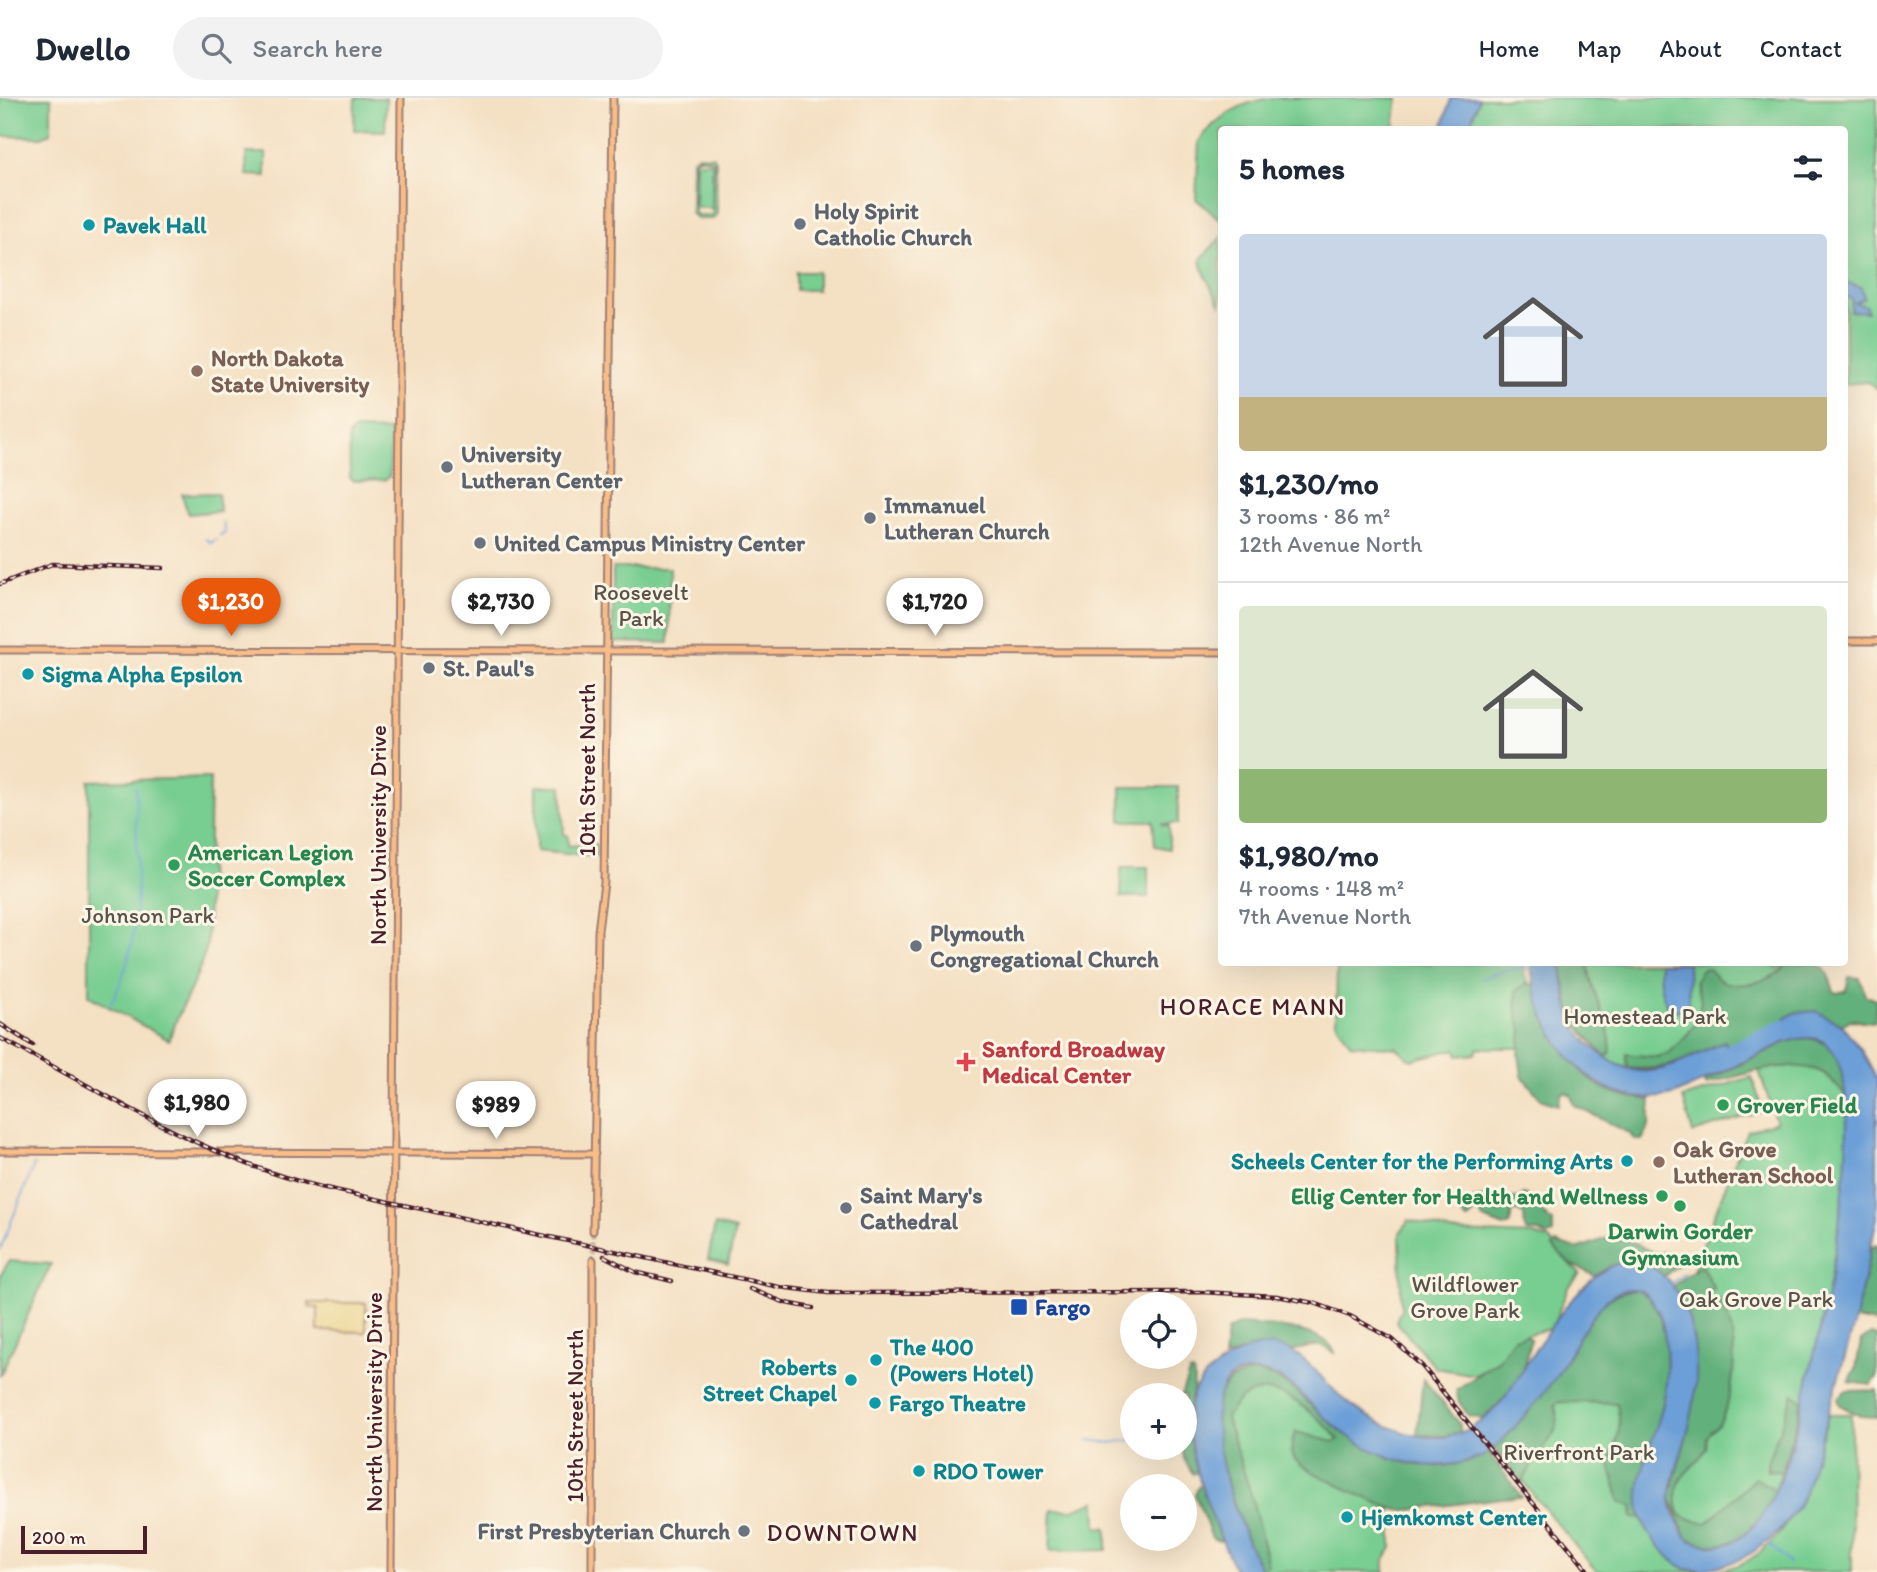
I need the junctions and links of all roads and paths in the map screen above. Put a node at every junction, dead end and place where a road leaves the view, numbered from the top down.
1 (401, 98) edge
2 (613, 98) edge
3 (1848, 641) edge
4 (1877, 641) edge
5 (0, 650) edge
6 (396, 651) junction
7 (605, 651) junction
8 (1218, 652) edge
9 (0, 1152) edge
10 (393, 1153) junction
11 (595, 1154) junction
12 (593, 1231) tunnel mouth
13 (593, 1260) tunnel mouth
14 (391, 1572) edge
15 (592, 1572) edge

1 - 6 main road, North University Drive
2 - 7 main road, 10th Street North
3 - 4 main road
5 - 6 main road
6 - 7 main road
6 - 10 main road, North University Drive
7 - 8 main road
7 - 11 main road, 10th Street North
9 - 10 main road
10 - 11 main road
10 - 14 main road, North University Drive
11 - 12 main road, 10th Street North
13 - 15 main road, 10th Street North

